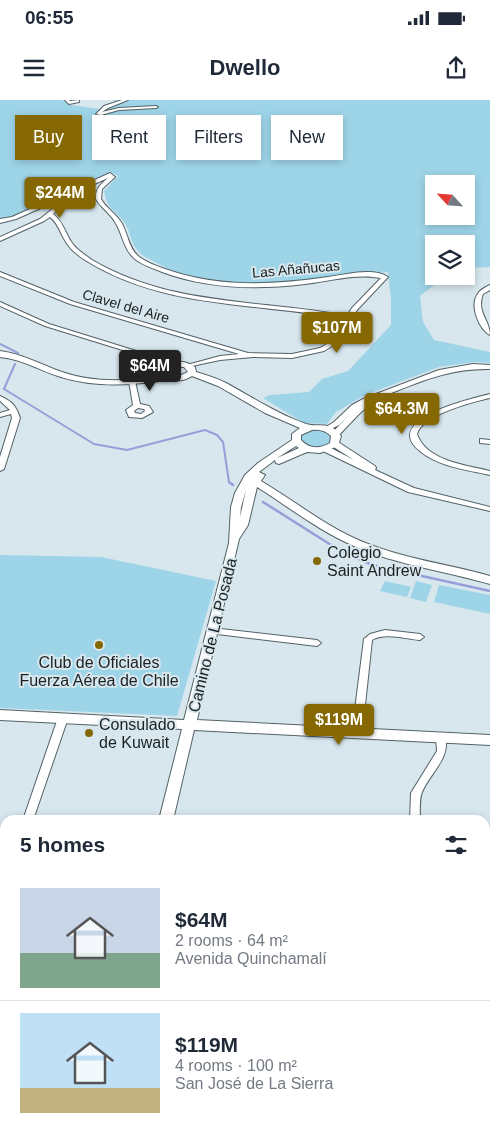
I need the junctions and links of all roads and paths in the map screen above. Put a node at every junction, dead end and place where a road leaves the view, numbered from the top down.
1 (67, 100) edge
2 (77, 100) edge
3 (126, 100) edge
4 (156, 107) dead end
5 (77, 191) junction
6 (50, 215) junction
7 (0, 221) edge
8 (0, 239) edge
9 (0, 274) edge
10 (385, 277) joint
11 (490, 287) edge
12 (0, 304) edge
13 (348, 318) junction
14 (490, 333) edge
15 (0, 354) edge
16 (248, 355) junction
17 (235, 357) joint
18 (490, 367) edge
19 (167, 371) junction
20 (190, 372) junction
21 (132, 381) junction
22 (490, 396) edge
23 (374, 397) joint
24 (0, 398) edge
25 (137, 406) dead end
26 (15, 411) junction
27 (268, 411) junction
28 (0, 415) edge
29 (308, 428) junction
30 (333, 436) junction
31 (298, 437) junction
32 (307, 448) junction
33 (326, 449) junction
34 (0, 469) edge
35 (375, 472) junction
36 (490, 473) edge
37 (251, 479) junction
38 (490, 508) edge
39 (490, 580) edge
40 (212, 631) junction
41 (420, 637) dead end
42 (316, 643) dead end
43 (0, 715) edge
44 (63, 718) junction
45 (189, 726) junction
46 (358, 733) junction
47 (441, 737) junction
48 (490, 740) edge
49 (30, 815) edge
50 (167, 815) edge
51 (415, 815) edge

1 - 2 street
3 - 4 street
5 - 6 street
5 - 7 street
5 - 10 street, Las Añañucas
6 - 8 street
6 - 13 street
9 - 16 street, Clavel del Aire
10 - 13 street
11 - 14 street
12 - 19 street
13 - 16 street
15 - 21 street
16 - 17 street
17 - 20 street
18 - 23 street
19 - 20 street
19 - 20 street
19 - 21 street
20 - 27 street
21 - 25 street
22 - 36 street
23 - 30 street
24 - 26 street
26 - 28 street
26 - 34 street
27 - 29 street
27 - 31 street
29 - 30 street
29 - 31 street
30 - 33 street
30 - 35 street
31 - 32 street
31 - 37 street
32 - 33 street
32 - 37 street
33 - 35 street
35 - 38 street
37 - 39 street
37 - 40 street, Camino de La Posada
40 - 42 street
40 - 45 street, Camino de La Posada
41 - 46 street
43 - 44 street
44 - 45 street
44 - 49 street
45 - 46 street
45 - 50 street, Camino de La Posada
46 - 47 street
47 - 48 street
47 - 51 street

